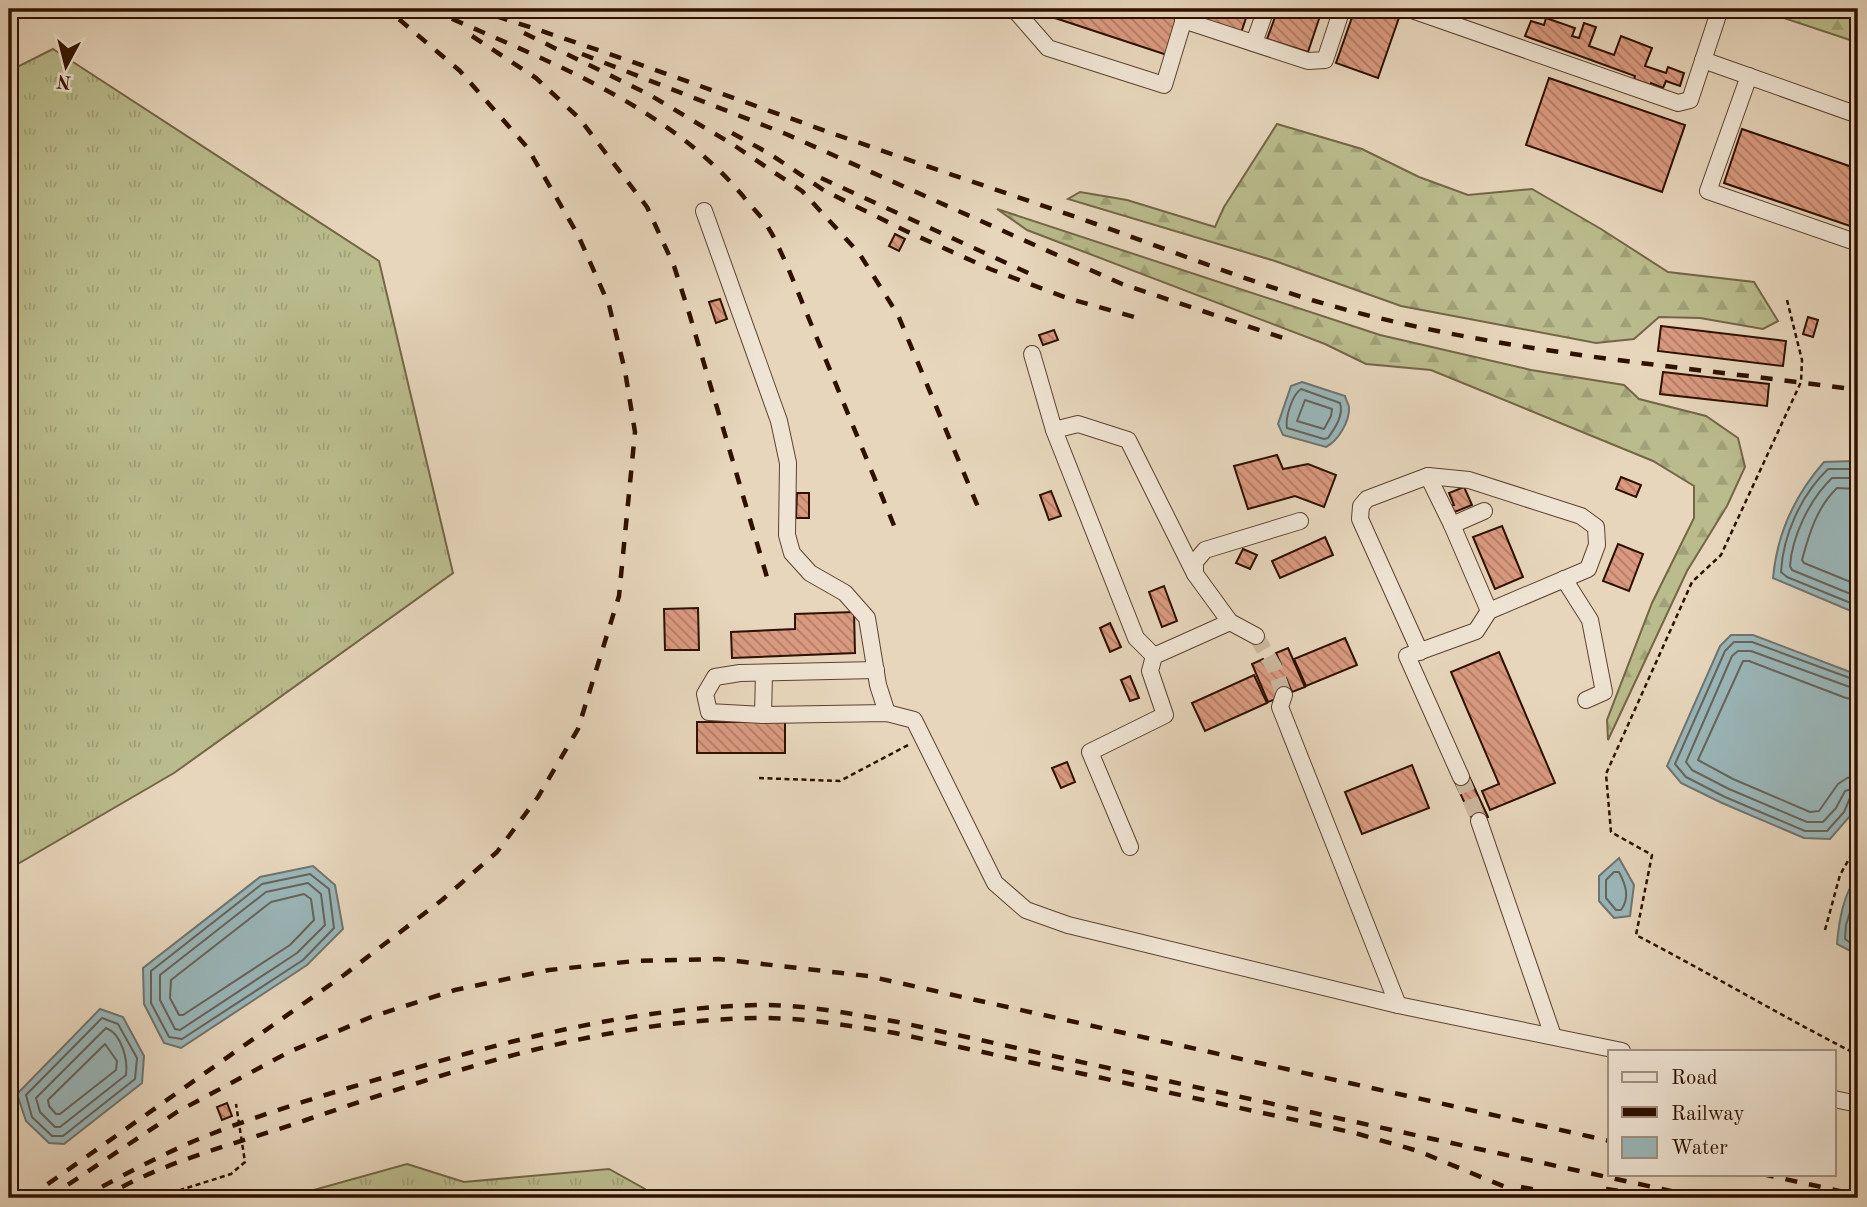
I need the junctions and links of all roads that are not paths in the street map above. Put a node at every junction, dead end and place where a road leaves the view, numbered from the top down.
1 (1014, 9) edge
2 (1266, 9) edge
3 (1342, 9) edge
4 (1409, 9) edge
5 (1720, 9) edge
6 (1185, 15) edge
7 (1254, 43) junction
8 (1703, 60) junction
9 (1749, 76) junction
10 (1858, 115) edge
11 (704, 211) dead end
12 (1858, 243) edge
13 (1032, 354) dead end
14 (1054, 430) junction
15 (1428, 477) junction
16 (1484, 510) dead end
17 (1300, 521) dead end
18 (1452, 525) junction
19 (1195, 574) junction
20 (1564, 579) junction
21 (1489, 611) junction
22 (1230, 622) junction
23 (1256, 636) tunnel mouth
24 (1420, 652) junction
25 (1154, 656) junction
26 (877, 670) junction
27 (764, 673) junction
28 (1284, 695) tunnel mouth
29 (1586, 700) dead end
30 (887, 713) junction
31 (763, 715) junction
32 (1461, 777) tunnel mouth
33 (1479, 821) tunnel mouth
34 (1130, 847) dead end
35 (1398, 1006) junction
36 (1553, 1036) junction
37 (1617, 1050) edge
38 (1836, 1099) edge
39 (1858, 1104) edge

1 - 6 lane
2 - 7 lane
3 - 7 lane
4 - 8 lane
5 - 8 lane
6 - 7 lane
8 - 9 lane
9 - 10 lane
9 - 12 lane
11 - 26 lane
13 - 14 lane
14 - 19 lane
14 - 25 lane
15 - 18 lane
15 - 20 lane
15 - 24 lane
16 - 18 lane
17 - 19 lane
18 - 21 lane
19 - 22 lane
20 - 21 lane
20 - 29 lane
21 - 24 lane
22 - 23 lane
22 - 25 lane
24 - 32 lane
25 - 34 lane
26 - 27 lane
26 - 30 lane
27 - 31 lane
27 - 31 lane
28 - 35 lane
30 - 31 lane
30 - 35 lane
33 - 36 lane
35 - 36 lane
36 - 37 lane
38 - 39 lane

